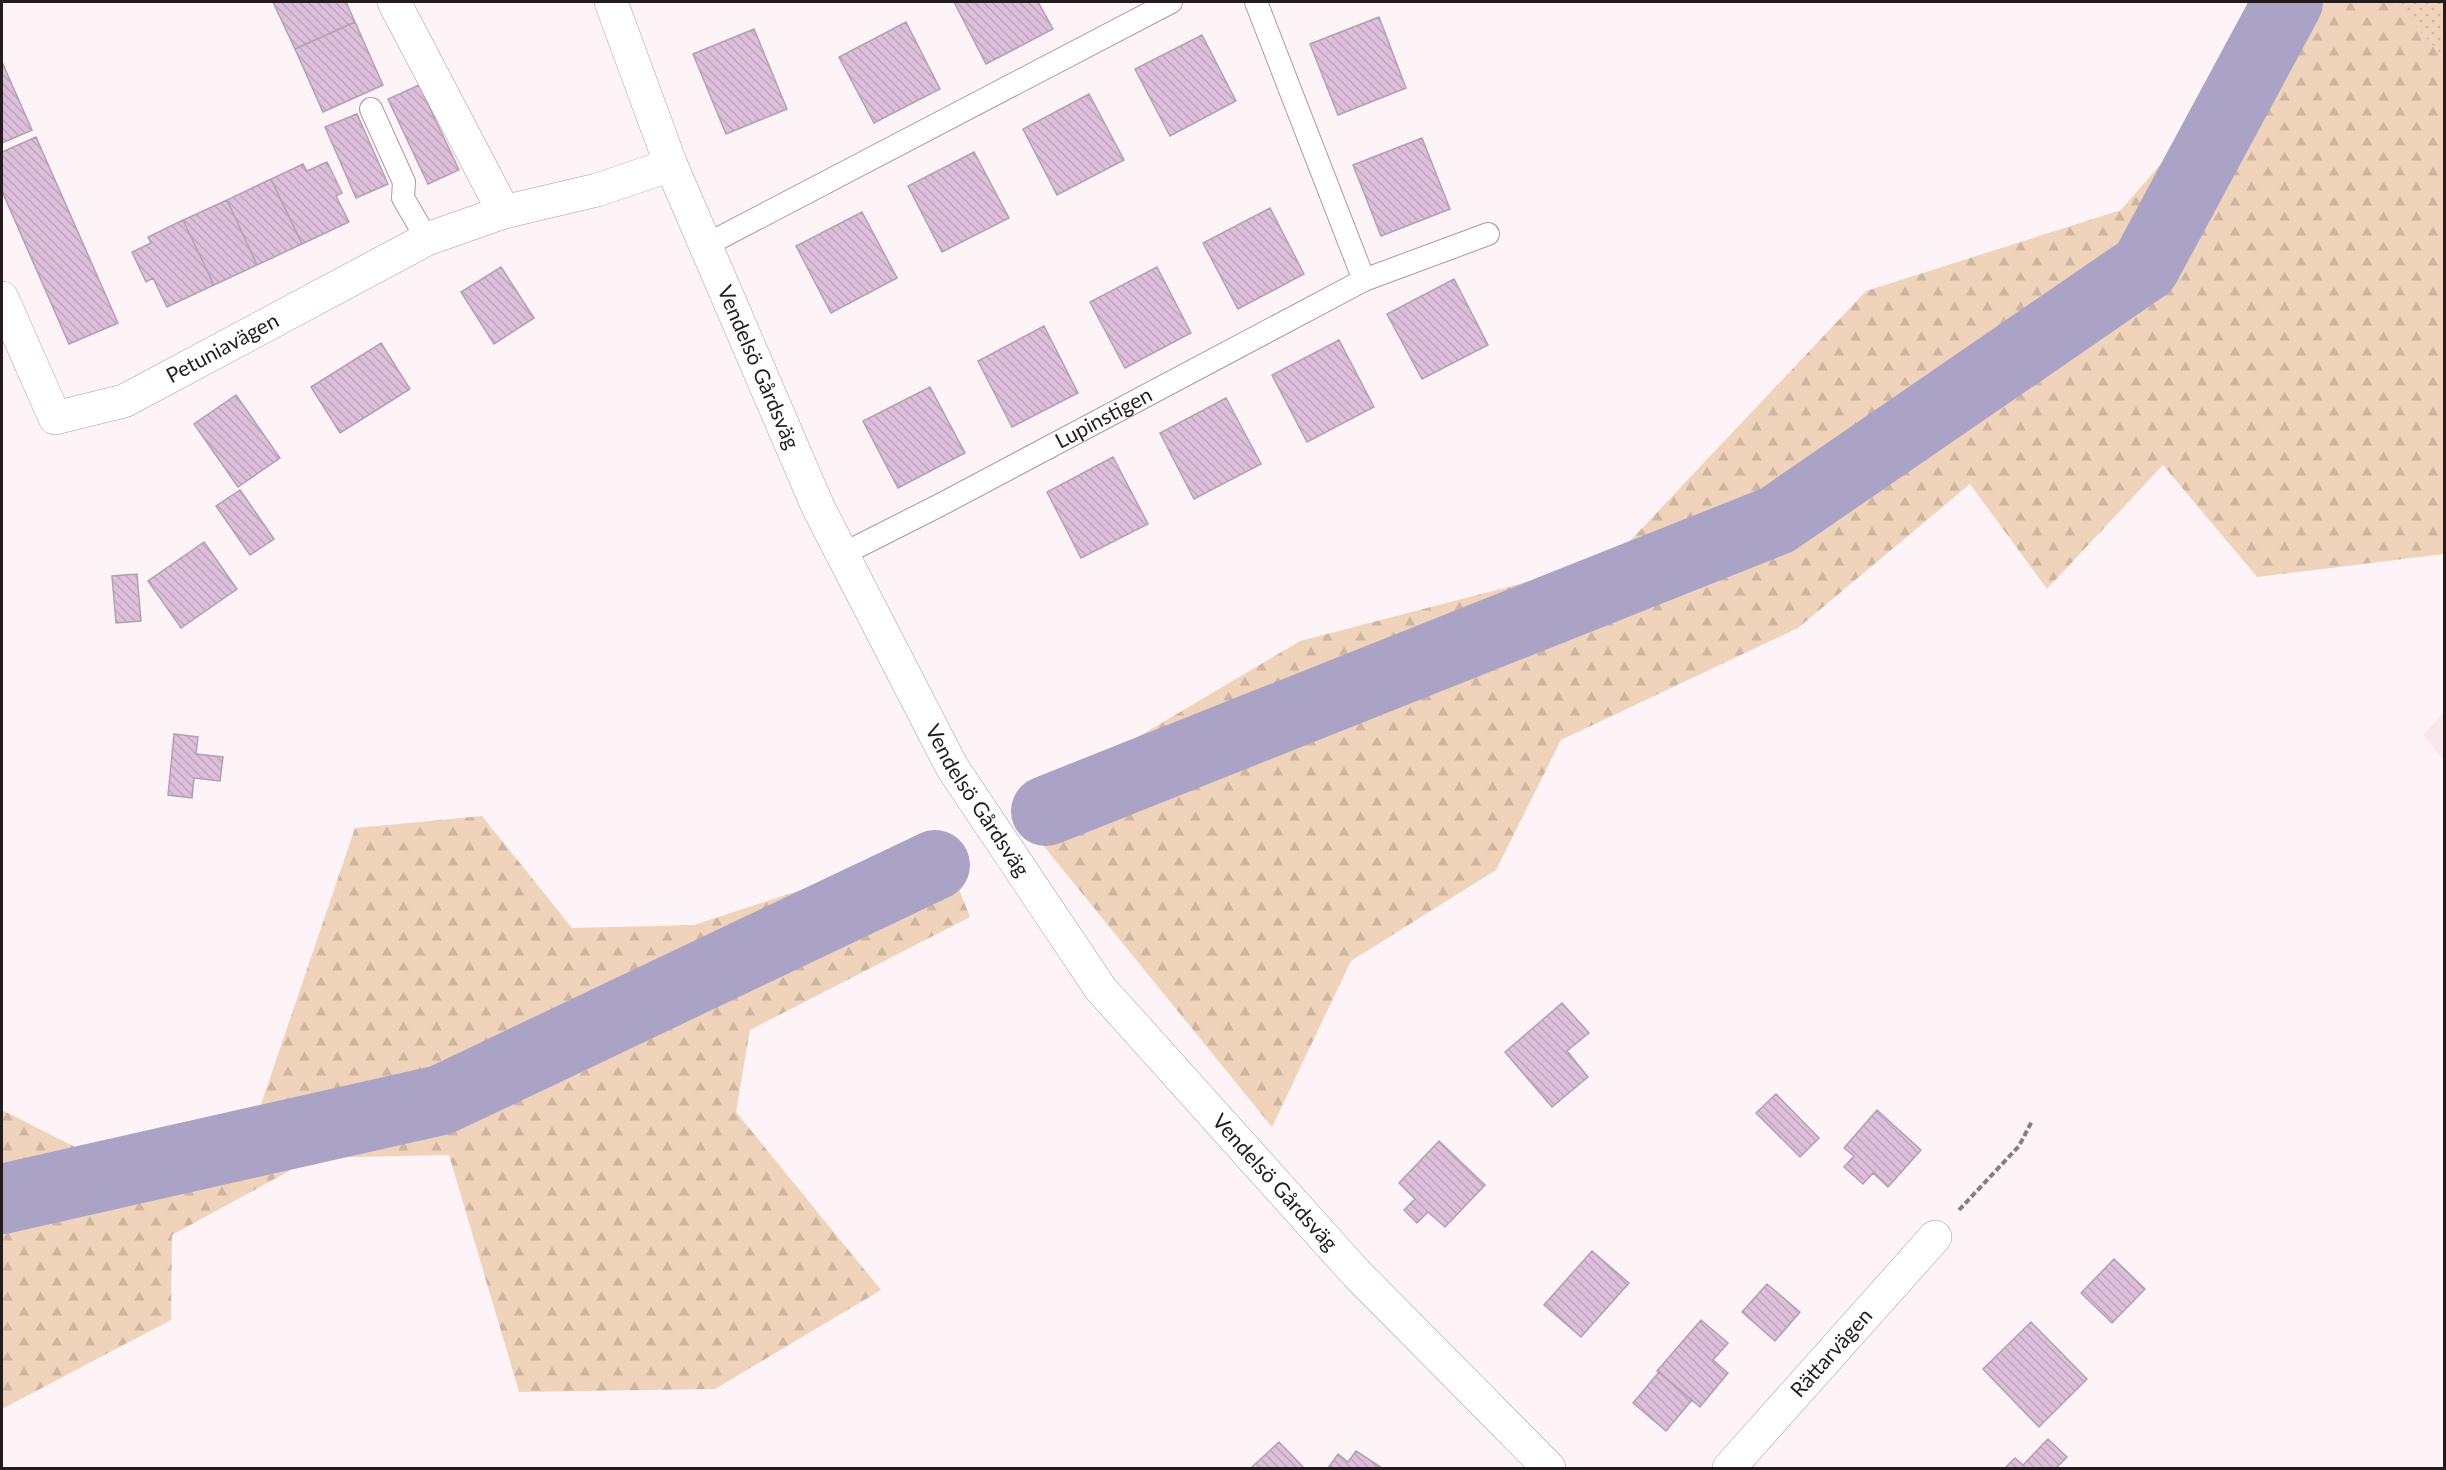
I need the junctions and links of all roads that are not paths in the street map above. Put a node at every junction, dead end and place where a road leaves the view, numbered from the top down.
1 (394, 2) edge
2 (611, 2) edge
3 (1171, 2) edge
4 (1256, 2) edge
5 (370, 109) dead end
6 (671, 165) junction
7 (504, 212) junction
8 (1488, 234) dead end
9 (427, 239) junction
10 (706, 245) junction
11 (1364, 280) junction
12 (2, 298) edge
13 (843, 554) junction
14 (1935, 1237) road end
15 (1549, 1468) edge
16 (1729, 1468) edge

1 - 7 street
2 - 6 street, Vendelsö Gårdsväg
3 - 10 lane
4 - 11 lane
5 - 9 lane
6 - 7 street, Petuniavägen
6 - 10 street, Vendelsö Gårdsväg
7 - 9 street, Petuniavägen
8 - 11 lane, Lupinstigen
9 - 12 street, Petuniavägen
10 - 13 street, Vendelsö Gårdsväg
11 - 13 lane, Lupinstigen
13 - 15 street, Vendelsö Gårdsväg
14 - 16 street, Rättarvägen

